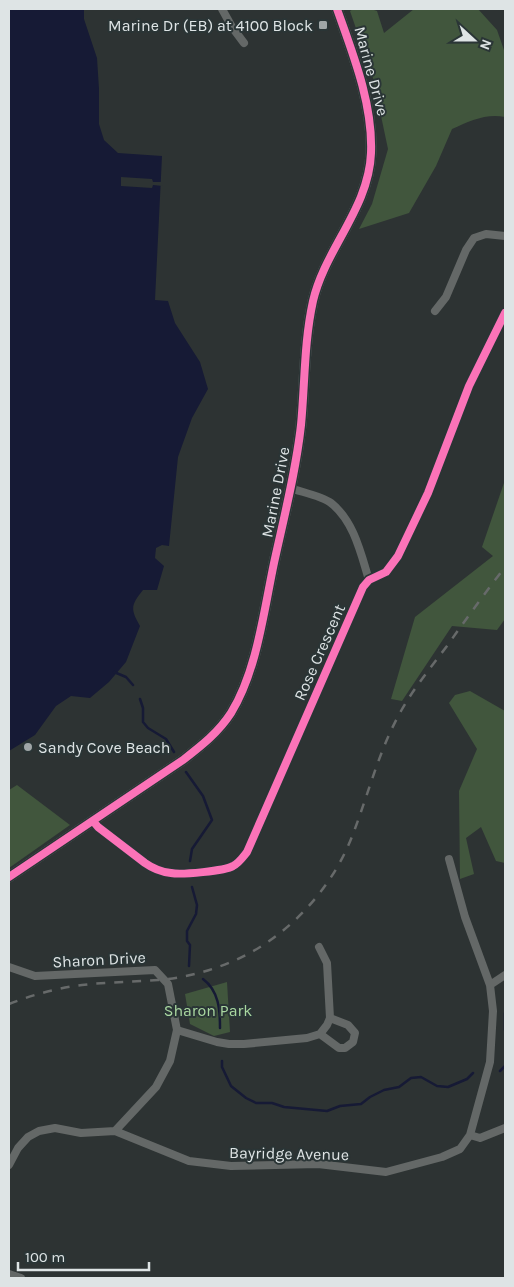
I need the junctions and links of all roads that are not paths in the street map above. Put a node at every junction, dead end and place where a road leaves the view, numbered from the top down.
1 (222, 9) edge
2 (337, 9) edge
3 (244, 44) dead end
4 (505, 236) edge
5 (435, 311) dead end
6 (505, 313) edge
7 (290, 488) junction
8 (369, 580) junction
9 (89, 824) junction
10 (449, 858) dead end
11 (9, 877) edge
12 (319, 947) dead end
13 (9, 967) edge
14 (505, 975) edge
15 (490, 985) junction
16 (330, 1018) junction
17 (176, 1030) junction
18 (320, 1034) junction
19 (505, 1128) edge
20 (114, 1131) junction
21 (470, 1135) junction
22 (9, 1165) edge
23 (9, 1274) edge
24 (21, 1278) edge

1 - 3 street
2 - 7 main road, Marine Drive
4 - 5 street
6 - 8 street, Rose Crescent
7 - 8 street
7 - 9 main road, Marine Drive
8 - 9 street, Rose Crescent
9 - 11 main road, Marine Drive
10 - 15 street, Bayridge Avenue
12 - 16 street
13 - 17 street, Sharon Drive
14 - 15 street
15 - 21 street, Bayridge Avenue
16 - 18 street
16 - 18 street
17 - 18 street
17 - 20 street, Sharon Drive
19 - 21 street
20 - 21 street, Bayridge Avenue
20 - 22 street, Bayridge Avenue
23 - 24 street

